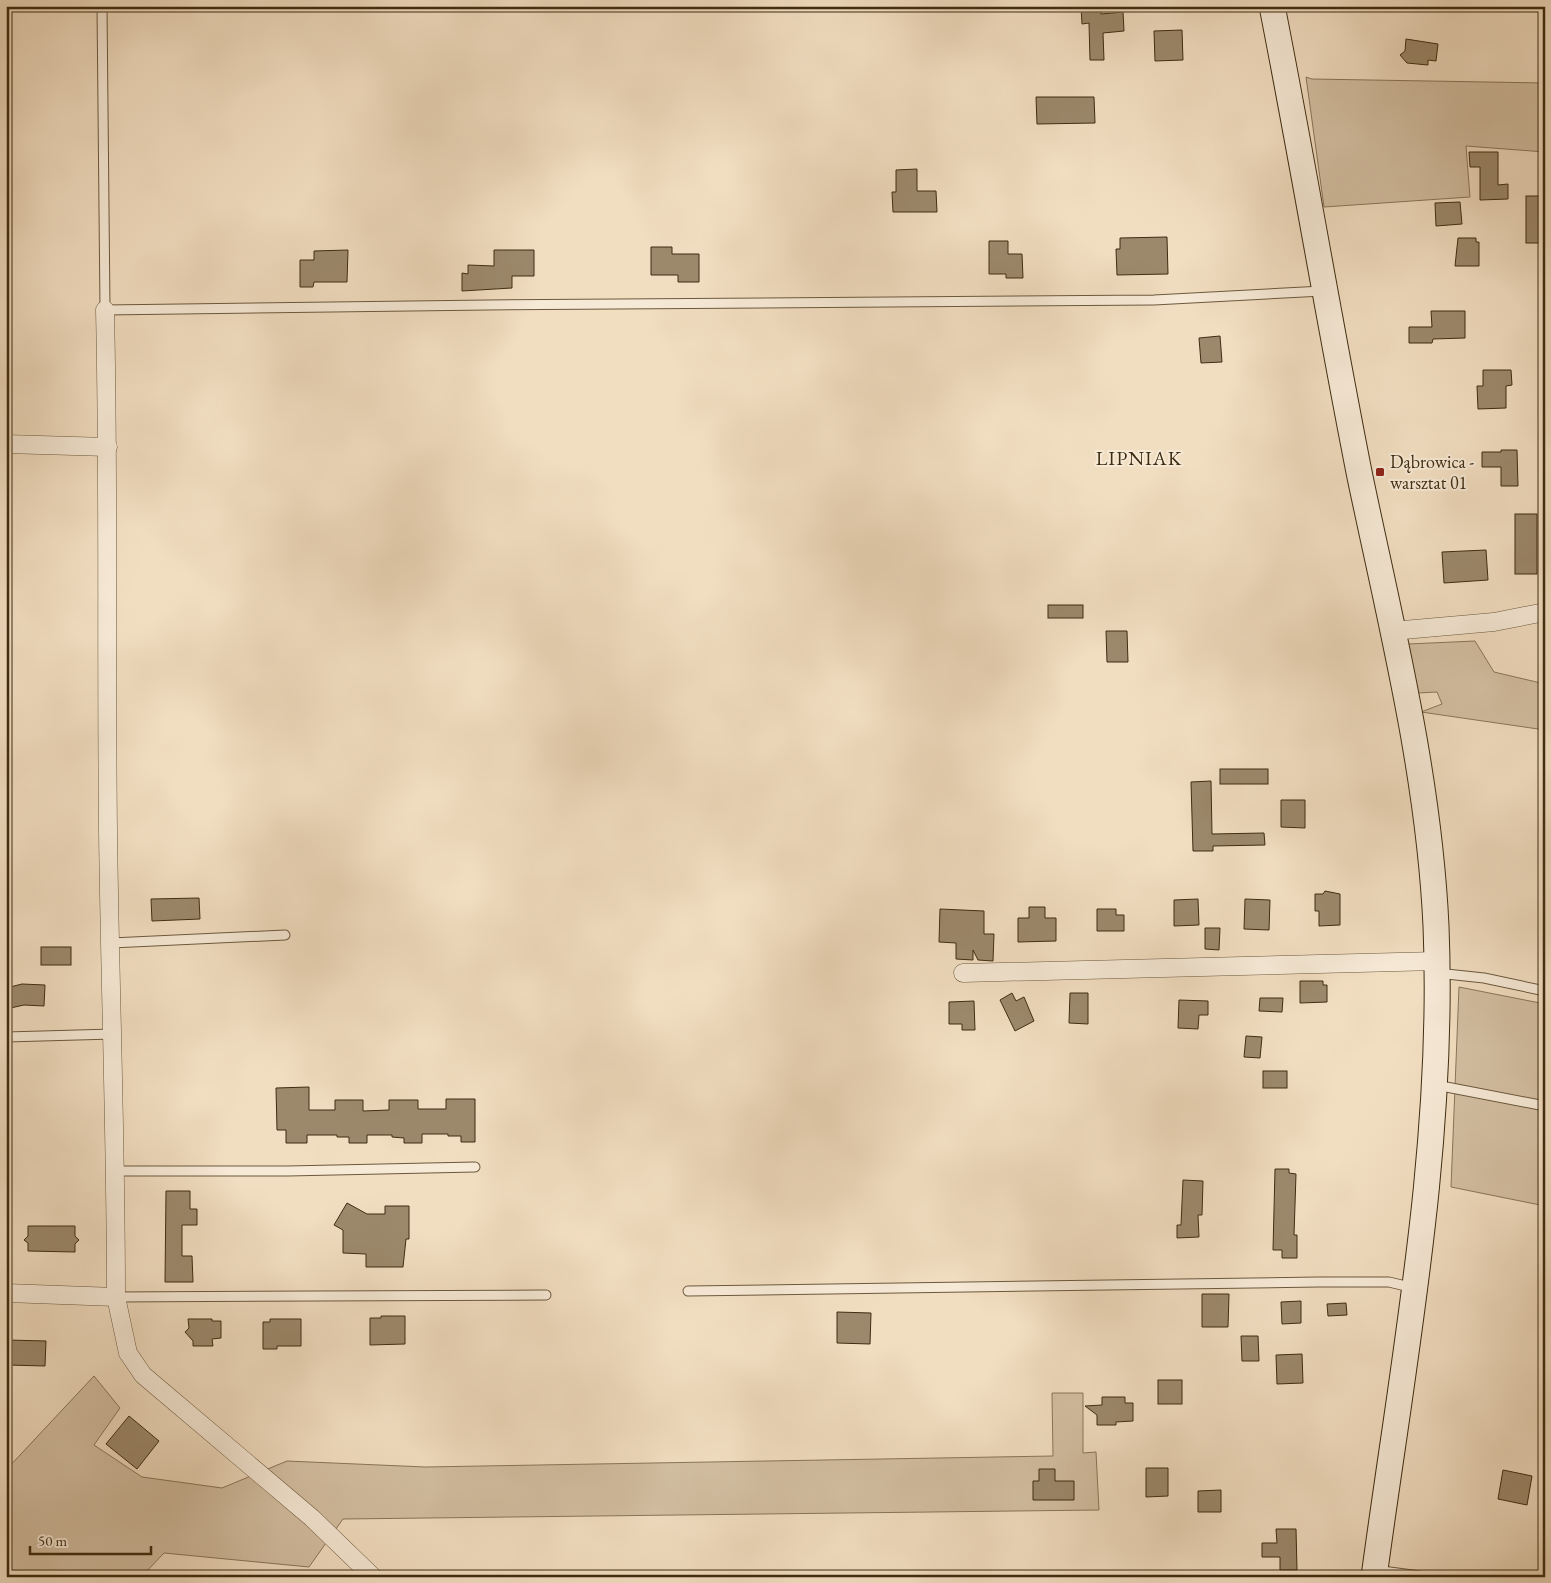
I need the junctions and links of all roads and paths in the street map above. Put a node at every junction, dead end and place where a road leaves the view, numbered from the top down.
1 (102, 6) edge
2 (1272, 6) edge
3 (1324, 290) junction
4 (105, 310) junction
5 (6, 444) edge
6 (108, 447) junction
7 (1545, 612) edge
8 (1392, 631) junction
9 (284, 935) dead end
10 (111, 943) junction
11 (1437, 967) junction
12 (963, 973) dead end
13 (1545, 991) edge
14 (113, 1034) junction
15 (6, 1037) edge
16 (1434, 1085) junction
17 (1545, 1106) edge
18 (475, 1167) dead end
19 (116, 1171) junction
20 (1416, 1288) junction
21 (688, 1291) dead end
22 (6, 1293) edge
23 (546, 1295) dead end
24 (116, 1298) junction
25 (1375, 1574) edge
26 (373, 1577) edge
27 (1427, 1577) edge

1 - 4 lane
2 - 3 street
3 - 4 lane
3 - 8 street
4 - 6 street
5 - 6 street
6 - 10 street
7 - 8 street
8 - 11 street
9 - 10 lane
10 - 14 street
11 - 12 street
11 - 13 lane
11 - 16 street
14 - 15 lane
14 - 19 street
16 - 17 lane
16 - 20 street
18 - 19 lane
19 - 24 street
20 - 21 lane
20 - 25 street
22 - 24 street
23 - 24 lane
24 - 26 street
25 - 27 lane

